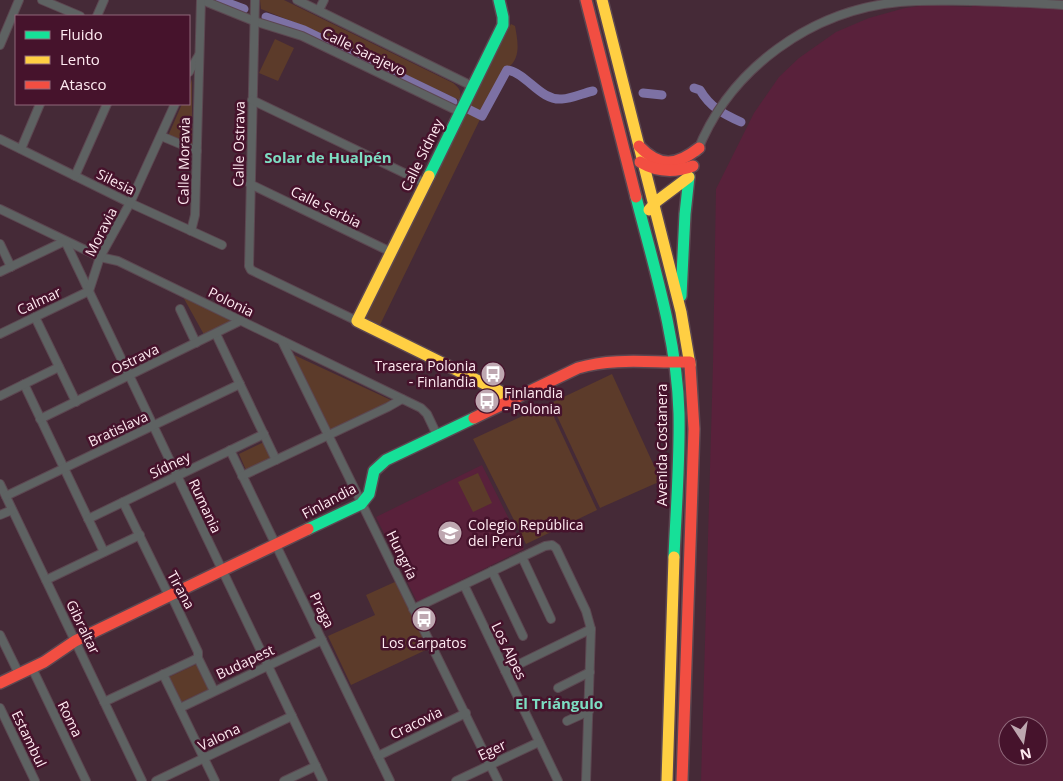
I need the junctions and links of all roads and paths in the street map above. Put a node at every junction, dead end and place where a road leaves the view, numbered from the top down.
1 (19, 0) edge
2 (42, 0) edge
3 (104, 0) edge
4 (201, 0) edge
5 (255, 0) edge
6 (297, 0) edge
7 (324, 0) edge
8 (499, 0) edge
9 (586, 0) edge
10 (602, 0) edge
11 (1063, 4) edge
12 (319, 10) junction
13 (77, 15) edge
14 (97, 15) edge
15 (254, 21) junction
16 (0, 45) edge
17 (199, 54) junction
18 (190, 66) edge
19 (472, 86) junction
20 (252, 100) junction
21 (40, 105) edge
22 (107, 105) edge
23 (175, 105) edge
24 (460, 112) junction
25 (161, 136) junction
26 (0, 139) edge
27 (639, 145) junction
28 (624, 146) junction
29 (699, 148) junction
30 (21, 149) junction
31 (197, 151) junction
32 (644, 165) junction
33 (691, 171) junction
34 (75, 176) junction
35 (425, 183) junction
36 (250, 184) junction
37 (663, 196) junction
38 (130, 203) junction
39 (654, 204) junction
40 (0, 209) edge
41 (685, 214) junction
42 (644, 228) junction
43 (191, 231) junction
44 (66, 241) junction
45 (0, 244) edge
46 (222, 245) dead end
47 (391, 252) junction
48 (100, 258) junction
49 (10, 267) junction
50 (0, 272) edge
51 (89, 291) junction
52 (180, 308) dead end
53 (681, 312) junction
54 (35, 317) junction
55 (240, 321) junction
56 (357, 321) junction
57 (0, 334) edge
58 (216, 334) junction
59 (282, 341) junction
60 (196, 343) junction
61 (690, 362) junction
62 (675, 363) junction
63 (59, 367) junction
64 (130, 376) junction
65 (24, 384) junction
66 (240, 384) junction
67 (0, 396) edge
68 (402, 399) junction
69 (509, 401) junction
70 (76, 402) junction
71 (40, 419) junction
72 (153, 426) junction
73 (264, 434) junction
74 (437, 435) junction
75 (328, 436) junction
76 (230, 450) junction
77 (276, 460) junction
78 (64, 468) junction
79 (177, 476) junction
80 (242, 476) junction
81 (0, 484) edge
82 (6, 496) junction
83 (123, 502) junction
84 (361, 504) junction
85 (12, 510) junction
86 (0, 515) edge
87 (88, 519) junction
88 (140, 536) junction
89 (276, 544) junction
90 (104, 552) junction
91 (522, 557) junction
92 (222, 570) junction
93 (492, 571) junction
94 (46, 580) junction
95 (464, 585) junction
96 (168, 596) junction
97 (413, 609) junction
98 (551, 619) dead end
99 (591, 629) junction
100 (0, 635) edge
101 (523, 636) dead end
102 (322, 640) junction
103 (75, 641) junction
104 (198, 658) junction
105 (268, 666) junction
106 (32, 668) junction
107 (505, 671) junction
108 (590, 672) junction
109 (19, 674) junction
110 (163, 674) junction
111 (0, 683) edge
112 (558, 688) dead end
113 (214, 691) junction
114 (104, 702) junction
115 (0, 708) edge
116 (180, 708) junction
117 (589, 711) junction
118 (466, 714) junction
119 (292, 716) junction
120 (566, 721) dead end
121 (539, 742) junction
122 (378, 756) junction
123 (204, 758) junction
124 (490, 764) junction
125 (316, 766) junction
126 (35, 781) edge
127 (86, 781) edge
128 (142, 781) edge
129 (156, 781) edge
130 (215, 781) edge
131 (284, 781) edge
132 (323, 781) edge
133 (390, 781) edge
134 (456, 781) edge
135 (498, 781) edge
136 (558, 781) edge
137 (586, 781) edge
138 (667, 781) edge
139 (682, 781) edge

1 - 16 street
2 - 13 street
3 - 14 street
4 - 15 street, Calle Sarajevo
4 - 17 street, Calle Moravia
5 - 15 street
6 - 12 street, Calle Sarajevo
7 - 12 street
8 - 19 main road, Calle Sídney
9 - 28 main road, Avenida Costanera
10 - 27 main road
11 - 29 street
12 - 19 street, Calle Sarajevo
15 - 20 street, Calle Ostrava
15 - 24 street, Calle Sarajevo
17 - 18 street
17 - 31 street, Calle Moravia
19 - 24 main road, Calle Sídney
20 - 35 street
20 - 36 street, Calle Ostrava
21 - 30 street
22 - 34 street
23 - 25 street, Moravia
24 - 35 main road, Calle Sídney
25 - 31 street
25 - 38 street, Moravia
26 - 30 street, Silesia
27 - 29 main road
27 - 32 main road
28 - 32 main road
28 - 42 main road, Avenida Costanera
29 - 33 street
30 - 34 street, Silesia
31 - 43 street, Calle Moravia
32 - 33 main road
32 - 39 main road
33 - 37 main road
33 - 41 main road
34 - 38 street, Silesia
35 - 47 main road, Calle Sídney
36 - 47 street, Calle Serbia
36 - 56 street, Calle Ostrava
37 - 39 main road
37 - 41 main road
38 - 43 street, Silesia
38 - 48 street, Moravia
39 - 42 main road
39 - 53 main road
40 - 44 street, Polonia
41 - 53 main road
42 - 62 main road, Avenida Costanera
43 - 46 street, Silesia
44 - 48 street, Polonia
44 - 49 street, Moravia
44 - 51 street, Rumania
45 - 49 street
47 - 56 main road, Calle Sídney
48 - 51 street, Moravia
48 - 55 street, Polonia
49 - 50 street, Moravia
51 - 54 street, Calmar
51 - 64 street, Rumania
52 - 60 street
53 - 61 main road
54 - 57 street, Calmar
54 - 63 street
55 - 58 street, Ostrava
55 - 59 street, Polonia
56 - 69 main road
58 - 60 street, Ostrava
58 - 66 street
59 - 68 street, Polonia
59 - 75 street, Hungría
60 - 64 street, Ostrava
61 - 62 main road, Finlandia
61 - 139 main road
62 - 69 main road, Finlandia
62 - 138 main road, Avenida Costanera
63 - 65 street
63 - 70 street
64 - 70 street, Ostrava
64 - 72 street, Rumania
65 - 67 street
65 - 71 street
66 - 72 street, Bratislava
66 - 73 street
68 - 74 street, Polonia
68 - 75 street
69 - 74 main road, Finlandia
70 - 71 street, Ostrava
71 - 78 street
72 - 78 street, Bratislava
72 - 79 street, Rumania
73 - 76 street, Sídney
73 - 77 street
74 - 84 main road, Finlandia
75 - 77 street
75 - 84 street, Hungría
76 - 79 street, Sídney
76 - 80 street, Praga
77 - 80 street
78 - 82 street, Bratislava
78 - 87 street
79 - 83 street, Sídney
79 - 92 street, Rumania
80 - 89 street, Praga
81 - 82 street, Gibraltar
82 - 85 street, Gibraltar
83 - 87 street, Sídney
83 - 88 street, Tirana
84 - 89 main road, Finlandia
84 - 97 street, Hungría
85 - 86 street
85 - 94 street, Gibraltar
87 - 90 street
88 - 90 street
88 - 96 street, Tirana
89 - 92 main road, Finlandia
89 - 102 street, Praga
90 - 94 street
91 - 93 street
91 - 98 street
91 - 99 street
92 - 96 main road, Finlandia
92 - 105 street, Rumania
93 - 95 street
93 - 101 street
94 - 103 street, Gibraltar
95 - 97 street
95 - 107 street, Los Alpes
96 - 103 main road, Finlandia
96 - 104 street, Tirana
97 - 118 street, Hungría
99 - 107 street
99 - 108 street
100 - 109 street
102 - 105 street, Budapest
102 - 122 street, Praga
103 - 106 main road, Finlandia
103 - 114 street, Gibraltar
104 - 110 street, Budapest
104 - 113 street, Tirana
105 - 113 street, Budapest
105 - 119 street, Rumania
106 - 109 main road, Finlandia
106 - 127 street, Roma
107 - 121 street, Los Alpes
108 - 112 street
108 - 117 street
109 - 111 main road, Finlandia
110 - 114 street, Budapest
110 - 116 street
113 - 116 street, Budapest
114 - 128 street, Gibraltar
115 - 126 street, Estambul
116 - 123 street
117 - 120 street
117 - 137 street
118 - 122 street, Cracovia
118 - 124 street, Hungría
119 - 123 street, Valona
119 - 125 street, Rumania
121 - 124 street, Eger
121 - 136 street, Los Alpes
122 - 133 street, Praga
123 - 129 street, Valona
123 - 130 street
124 - 134 street, Eger
124 - 135 street, Hungría
125 - 131 street
125 - 132 street, Rumania

